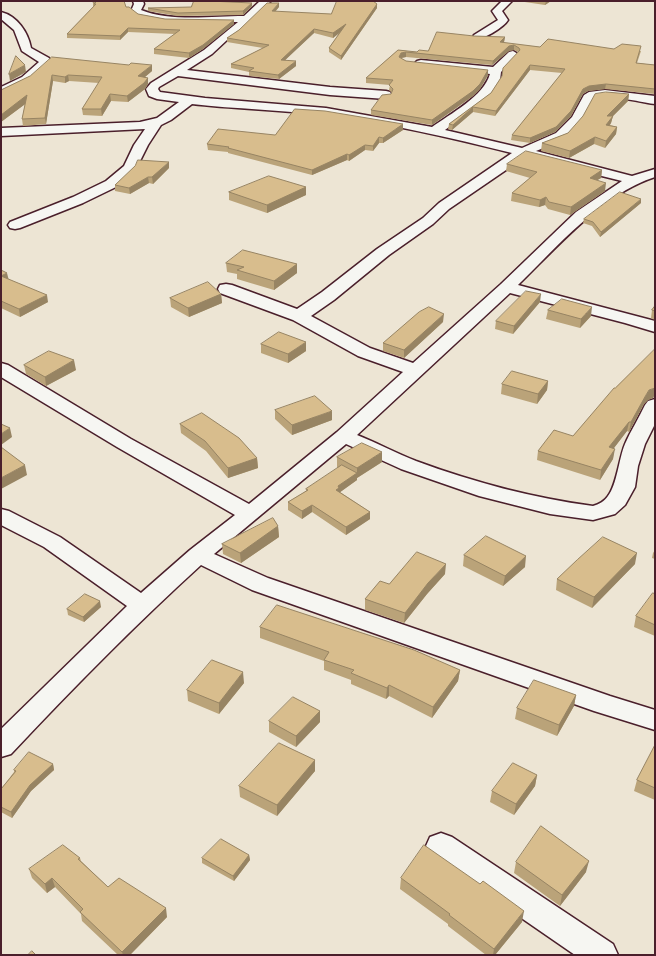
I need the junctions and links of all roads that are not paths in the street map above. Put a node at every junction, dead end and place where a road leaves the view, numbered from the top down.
1 (138, 1) edge
2 (266, 1) edge
3 (507, 1) edge
4 (1, 15) edge
5 (247, 19) junction
6 (478, 37) edge
7 (513, 54) dead end
8 (414, 62) edge
9 (496, 71) junction
10 (177, 72) junction
11 (1, 91) edge
12 (386, 95) edge
13 (655, 100) edge
14 (188, 101) junction
15 (155, 124) junction
16 (435, 131) junction
17 (1, 132) edge
18 (523, 152) junction
19 (655, 173) edge
20 (633, 180) junction
21 (16, 225) dead end
22 (507, 287) junction
23 (226, 289) dead end
24 (299, 316) junction
25 (655, 327) edge
26 (1, 369) edge
27 (416, 371) junction
28 (655, 405) edge
29 (344, 436) junction
30 (250, 514) junction
31 (1, 516) edge
32 (198, 555) junction
33 (142, 605) junction
34 (655, 720) edge
35 (1, 746) edge
36 (441, 846) dead end
37 (602, 955) edge

1 - 5 street
2 - 5 street
3 - 6 street
4 - 11 street
5 - 10 street
7 - 9 street
8 - 9 street
9 - 16 street
10 - 12 street
10 - 14 street
13 - 18 street
14 - 15 street
14 - 16 street
15 - 17 street
15 - 21 street
16 - 18 street
18 - 20 street
18 - 24 street
19 - 20 street
20 - 22 street
22 - 25 street
22 - 27 street
23 - 24 street
24 - 27 street
26 - 30 street
27 - 29 street
28 - 29 street
29 - 30 street
30 - 32 street
31 - 33 street
32 - 33 street
32 - 34 street
33 - 35 street
36 - 37 street

